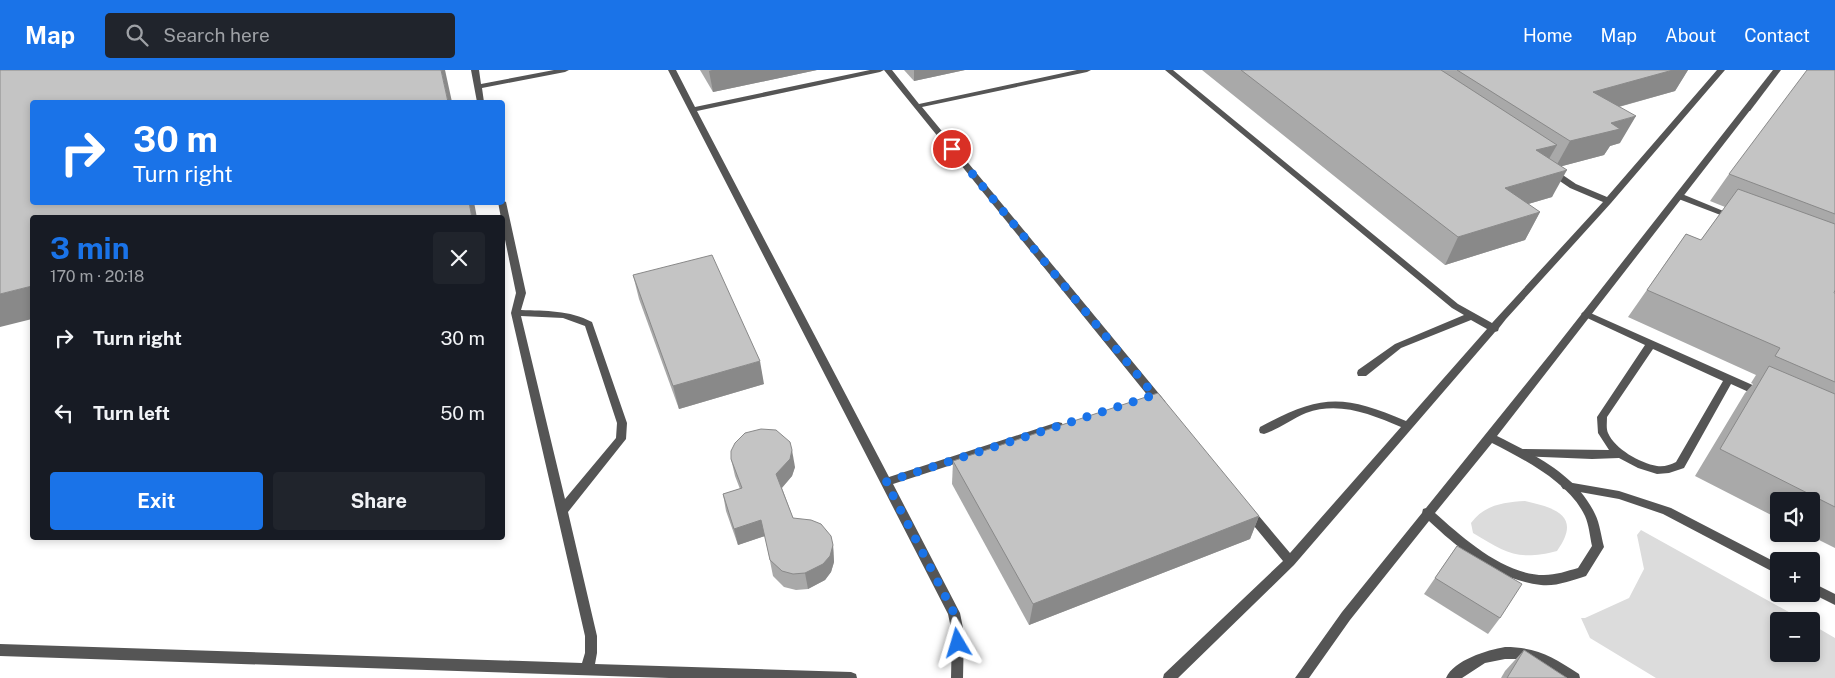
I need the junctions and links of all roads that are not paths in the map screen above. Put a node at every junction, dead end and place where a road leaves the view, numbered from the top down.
1 (475, 70) edge
2 (565, 70) edge
3 (672, 70) edge
4 (880, 70) edge
5 (888, 70) edge
6 (1087, 70) edge
7 (1169, 70) edge
8 (1721, 70) edge
9 (1777, 70) edge
10 (478, 87) junction
11 (481, 100) edge
12 (918, 106) junction
13 (694, 110) junction
14 (1540, 164) edge
15 (1679, 196) junction
16 (1608, 201) junction
17 (505, 216) edge
18 (1746, 222) edge
19 (516, 313) junction
20 (1586, 314) junction
21 (1471, 316) junction
22 (1495, 329) junction
23 (1651, 344) junction
24 (1362, 374) dead end
25 (1729, 379) junction
26 (1154, 395) junction
27 (1773, 399) edge
28 (1139, 400) edge
29 (1166, 410) edge
30 (1068, 423) edge
31 (1408, 426) junction
32 (1264, 430) dead end
33 (1490, 437) junction
34 (1521, 453) junction
35 (1620, 454) junction
36 (886, 482) junction
37 (1567, 486) junction
38 (1241, 501) edge
39 (562, 510) junction
40 (1427, 512) junction
41 (1290, 561) junction
42 (1770, 565) edge
43 (1820, 592) edge
44 (1835, 600) edge
45 (0, 650) edge
46 (587, 669) junction
47 (851, 678) edge
48 (957, 678) edge
49 (1169, 678) edge
50 (1301, 678) edge
51 (1452, 678) edge
52 (1574, 678) edge

1 - 10 street
2 - 10 street
3 - 13 street
4 - 13 street
5 - 12 street
6 - 12 street
7 - 21 street
8 - 16 street
9 - 15 street
10 - 11 street
12 - 26 street
13 - 36 street
14 - 16 street
15 - 18 street
15 - 20 street
16 - 22 street
17 - 19 street
19 - 39 street
19 - 39 street
20 - 23 street
20 - 33 street
21 - 22 street
21 - 24 street
22 - 31 street
23 - 25 street
23 - 35 street
25 - 27 street
25 - 35 street
26 - 28 street
26 - 29 street
30 - 36 street
31 - 32 street
31 - 41 street
33 - 34 street
33 - 40 street
34 - 35 street
34 - 37 street
36 - 48 street
37 - 40 street
37 - 42 street
38 - 41 street
39 - 46 street
40 - 50 street
41 - 49 street
43 - 44 street
45 - 46 street
46 - 47 street
51 - 52 street

